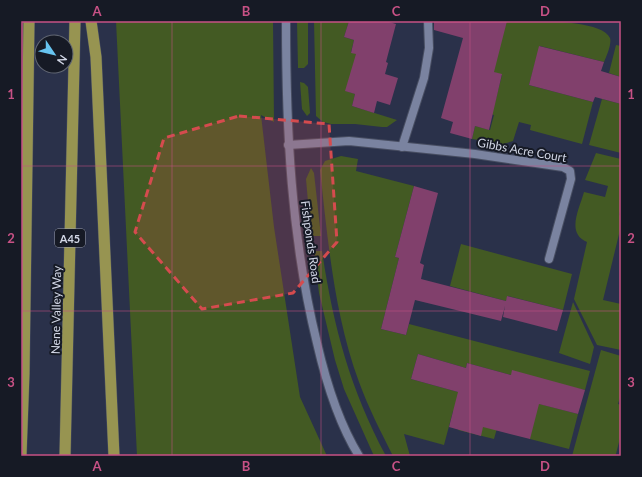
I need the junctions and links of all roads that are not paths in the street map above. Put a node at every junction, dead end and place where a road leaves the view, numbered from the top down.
1 (29, 21) edge
2 (75, 21) edge
3 (91, 21) edge
4 (286, 21) edge
5 (428, 21) edge
6 (288, 145) junction
7 (402, 147) junction
8 (549, 259) dead end
9 (21, 455) edge
10 (65, 456) edge
11 (114, 456) edge
12 (359, 456) edge

1 - 9 highway
2 - 10 highway, Nene Valley Way / A45
3 - 11 highway
4 - 6 street, Fishponds Road
5 - 7 street
6 - 7 street, Gibbs Acre Court
6 - 12 street, Fishponds Road
7 - 8 street, Gibbs Acre Court

